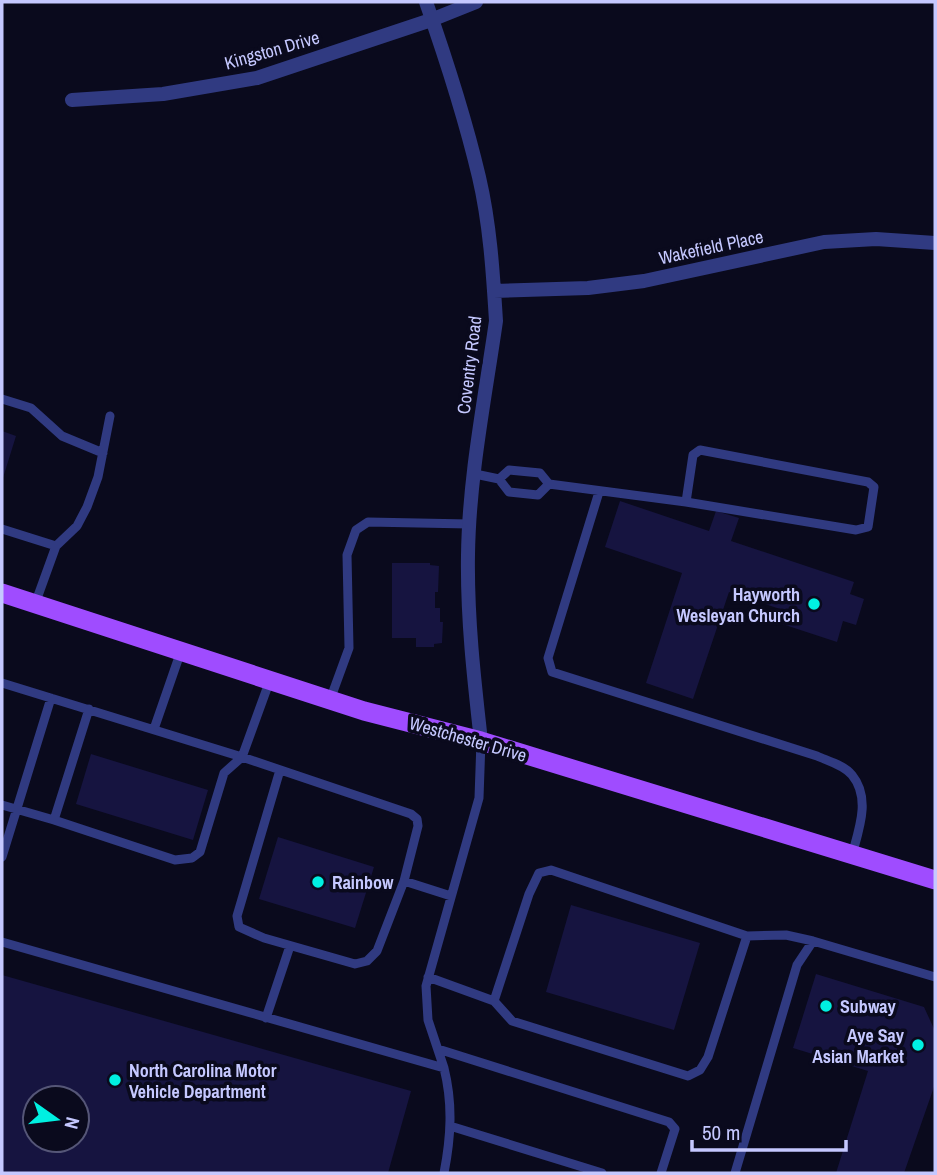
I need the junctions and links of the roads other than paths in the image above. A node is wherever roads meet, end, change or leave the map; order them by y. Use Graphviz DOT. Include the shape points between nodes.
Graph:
graph roads {
  1 [pos="426,2"];
  2 [pos="476,2"];
  3 [pos="431,20"];
  4 [pos="72,100"];
  5 [pos="935,243"];
  6 [pos="494,291"];
  7 [pos="2,399"];
  8 [pos="110,416"];
  9 [pos="103,453"];
  10 [pos="475,474"];
  11 [pos="499,479"];
  12 [pos="549,484"];
  13 [pos="599,492"];
  14 [pos="687,502"];
  15 [pos="469,524"];
  16 [pos="2,529"];
  17 [pos="56,547"];
  18 [pos="2,593"];
  19 [pos="35,604"];
  20 [pos="181,651"];
  21 [pos="270,680"];
  22 [pos="2,683"];
  23 [pos="51,698"];
  24 [pos="330,700"];
  25 [pos="89,709"];
  26 [pos="155,729"];
  27 [pos="481,741"];
  28 [pos="242,757"];
  29 [pos="280,769"];
  30 [pos="2,805"];
  31 [pos="18,809"];
  32 [pos="54,820"];
  33 [pos="852,855"];
  34 [pos="2,857"];
  35 [pos="935,880"];
  36 [pos="404,881"];
  37 [pos="451,896"];
  38 [pos="747,936"];
  39 [pos="813,941"];
  40 [pos="2,942"];
  41 [pos="290,946"];
  42 [pos="428,977"];
  43 [pos="935,977"];
  44 [pos="494,1001"];
  45 [pos="265,1018"];
  46 [pos="438,1049"];
  47 [pos="444,1068"];
  48 [pos="450,1126"];
  49 [pos="444,1173"];
  50 [pos="602,1173"];
  51 [pos="661,1173"];
  52 [pos="735,1173"];
  1 -- 3 [label="street, Coventry Road"];
  2 -- 3 [label="street, Kingston Drive"];
  3 -- 4 [label="street, Kingston Drive" via="257,78 163,94"];
  3 -- 6 [label="street, Coventry Road" via="480,178"];
  5 -- 6 [label="street, Wakefield Place" via="824,242 644,281"];
  6 -- 10 [label="street, Coventry Road" via="496,321"];
  7 -- 9 [label="lane" via="31,408 62,436"];
  8 -- 9 [label="lane"];
  9 -- 17 [label="lane" via="88,507"];
  10 -- 11 [label="lane"];
  10 -- 15 [label="street, Coventry Road"];
  11 -- 12 [label="lane" via="509,470 540,473"];
  11 -- 12 [label="lane" via="509,492 538,495"];
  12 -- 13 [label="lane"];
  13 -- 14 [label="lane"];
  13 -- 33 [label="lane" via="548,659 552,672 836,764 851,774 863,798"];
  14 -- 14 [label="lane" via="856,530 867,527 874,487 868,481 701,450 693,454"];
  15 -- 24 [label="lane" via="368,522 356,530 347,555 349,648"];
  15 -- 27 [label="street, Coventry Road" via="467,610"];
  16 -- 17 [label="lane"];
  17 -- 19 [label="lane"];
  18 -- 19 [label="main road, Westchester Drive"];
  19 -- 20 [label="main road, Westchester Drive"];
  20 -- 21 [label="main road, Westchester Drive"];
  20 -- 26 [label="lane"];
  21 -- 24 [label="main road, Westchester Drive"];
  21 -- 28 [label="lane"];
  22 -- 23 [label="lane"];
  23 -- 25 [label="lane"];
  23 -- 31 [label="lane"];
  24 -- 27 [label="main road, Westchester Drive"];
  25 -- 26 [label="lane"];
  25 -- 32 [label="lane"];
  26 -- 28 [label="lane"];
  27 -- 33 [label="main road, Westchester Drive"];
  27 -- 37 [label="lane" via="479,798"];
  28 -- 29 [label="lane"];
  28 -- 32 [label="lane" via="224,773 200,852 192,859 175,860"];
  29 -- 36 [label="lane" via="417,818"];
  29 -- 41 [label="lane" via="237,916 239,927"];
  30 -- 31 [label="lane"];
  31 -- 32 [label="lane"];
  31 -- 34 [label="lane"];
  33 -- 35 [label="main road, Westchester Drive"];
  36 -- 37 [label="lane"];
  36 -- 41 [label="lane" via="377,951 368,961 355,964"];
  37 -- 42 [label="lane"];
  38 -- 39 [label="lane" via="786,935"];
  38 -- 44 [label="lane" via="551,870 539,873"];
  38 -- 44 [label="lane" via="708,1057 700,1070 688,1076 512,1021"];
  39 -- 43 [label="lane"];
  39 -- 52 [label="lane" via="797,965"];
  40 -- 45 [label="lane"];
  41 -- 45 [label="lane"];
  42 -- 44 [label="lane"];
  42 -- 46 [label="lane" via="428,1020"];
  45 -- 47 [label="lane"];
  46 -- 47 [label="lane"];
  46 -- 51 [label="lane" via="669,1122 675,1129"];
  47 -- 48 [label="lane"];
  48 -- 49 [label="lane"];
  48 -- 50 [label="lane"];
}
